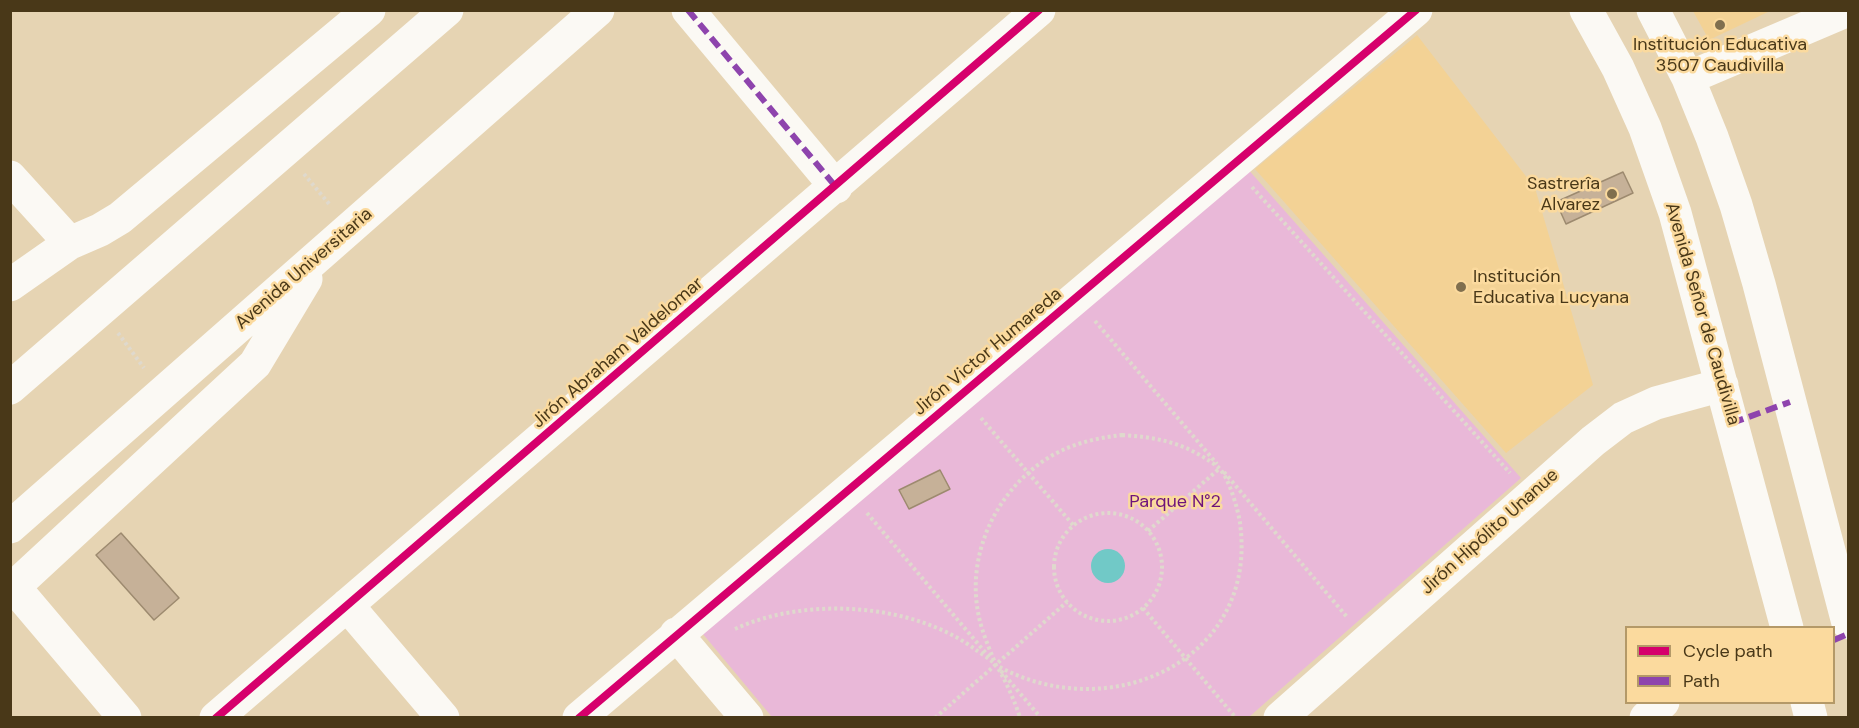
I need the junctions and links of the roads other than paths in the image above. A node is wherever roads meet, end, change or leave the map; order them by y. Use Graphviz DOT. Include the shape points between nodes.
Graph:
graph roads {
  1 [pos="369,10"];
  2 [pos="447,10"];
  3 [pos="598,10"];
  4 [pos="688,10"];
  5 [pos="1039,10"];
  6 [pos="1416,10"];
  7 [pos="1586,10"];
  8 [pos="1653,10"];
  9 [pos="1848,10"];
  10 [pos="1688,78"];
  11 [pos="10,177"];
  12 [pos="836,187"];
  13 [pos="70,243"];
  14 [pos="323,252"];
  15 [pos="10,285"];
  16 [pos="1722,385"];
  17 [pos="10,388"];
  18 [pos="10,527"];
  19 [pos="12,589"];
  20 [pos="347,605"];
  21 [pos="1776,623"];
  22 [pos="1848,623"];
  23 [pos="683,643"];
  24 [pos="1661,704"];
  25 [pos="125,717"];
  26 [pos="216,717"];
  27 [pos="443,717"];
  28 [pos="579,717"];
  29 [pos="747,717"];
  30 [pos="1280,717"];
  31 [pos="1646,717"];
  1 -- 13 [label="street" via="120,218"];
  2 -- 17 [label="street"];
  3 -- 14 [label="street, Avenida Universitaria"];
  4 -- 12 [label="street"];
  5 -- 12 [label="street, Jirón Abraham Valdelomar"];
  6 -- 23 [label="street, Jirón Victor Humareda" via="961,394"];
  7 -- 16 [label="street, Avenida Señor de Caudivilla" via="1617,68 1652,149 1675,213"];
  8 -- 10 [label="street"];
  9 -- 10 [label="street"];
  10 -- 22 [label="street" via="1712,137 1759,284"];
  11 -- 13 [label="street"];
  12 -- 20 [label="street, Jirón Abraham Valdelomar"];
  13 -- 15 [label="street"];
  14 -- 18 [label="street, Avenida Universitaria"];
  14 -- 19 [label="street" via="255,364"];
  16 -- 21 [label="street, Avenida Señor de Caudivilla"];
  16 -- 30 [label="street, Jirón Hipólito Unanue" via="1656,403 1623,418"];
  19 -- 25 [label="street"];
  20 -- 26 [label="street, Jirón Abraham Valdelomar"];
  20 -- 27 [label="street"];
  23 -- 28 [label="street, Jirón Victor Humareda"];
  23 -- 29 [label="street"];
  24 -- 31 [label="street"];
}
